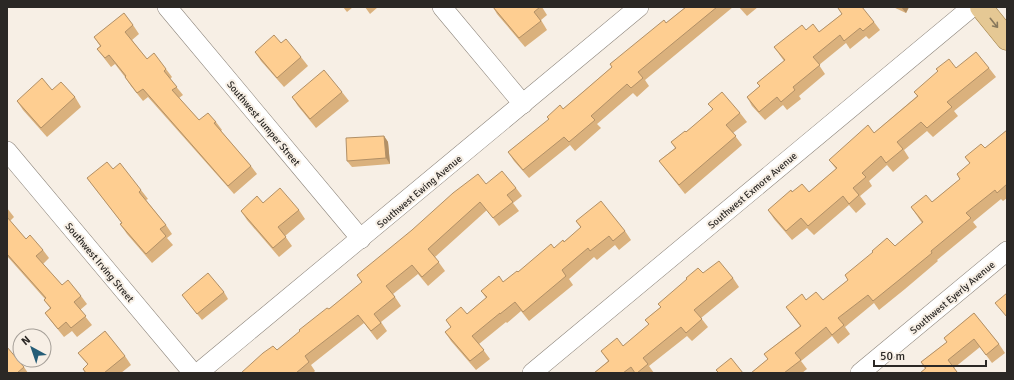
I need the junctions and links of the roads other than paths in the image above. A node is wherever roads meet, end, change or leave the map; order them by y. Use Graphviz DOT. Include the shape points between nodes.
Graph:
graph roads {
  1 [pos="167,7"];
  2 [pos="442,7"];
  3 [pos="639,7"];
  4 [pos="972,7"];
  5 [pos="981,7"];
  6 [pos="1007,39"];
  7 [pos="523,104"];
  8 [pos="7,151"];
  9 [pos="361,238"];
  10 [pos="1007,251"];
  11 [pos="193,373"];
  12 [pos="198,373"];
  13 [pos="532,373"];
  14 [pos="860,373"];
  1 -- 9 [label="street, Southwest Jumper Street"];
  2 -- 7 [label="street"];
  3 -- 7 [label="street, Southwest Ewing Avenue"];
  4 -- 13 [label="street, Southwest Exmore Avenue"];
  5 -- 6 [label="main road, one-way"];
  7 -- 9 [label="street, Southwest Ewing Avenue"];
  8 -- 11 [label="street, Southwest Irving Street"];
  9 -- 12 [label="street, Southwest Ewing Avenue"];
  10 -- 14 [label="street, Southwest Eyerly Avenue"];
}
